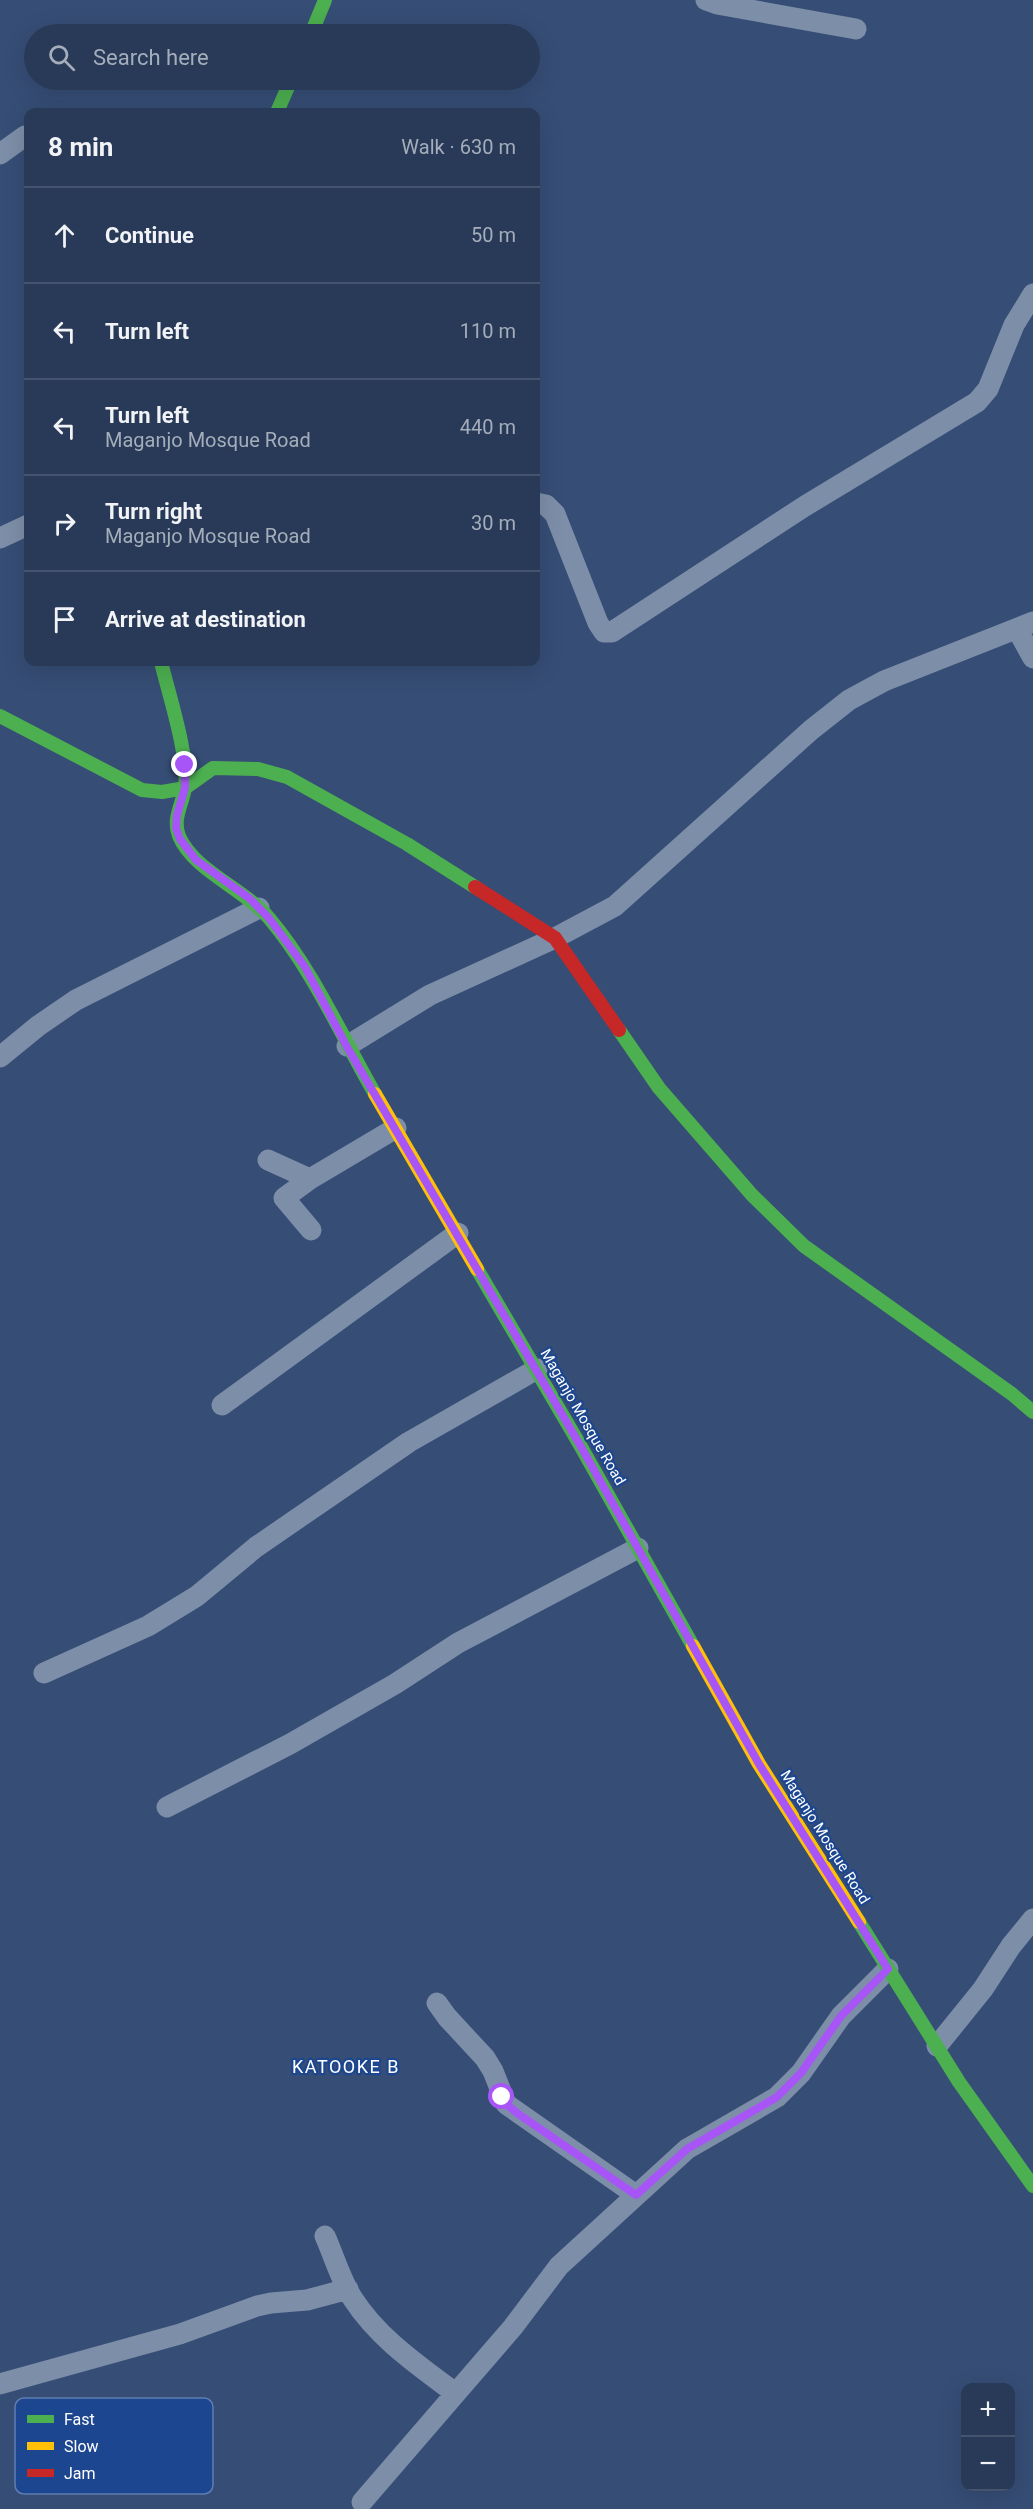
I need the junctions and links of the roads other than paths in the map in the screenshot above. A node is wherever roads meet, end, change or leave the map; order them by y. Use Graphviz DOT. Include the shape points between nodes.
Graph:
graph roads {
  1 [pos="325,0"];
  2 [pos="706,0"];
  3 [pos="314,24"];
  4 [pos="856,29"];
  5 [pos="287,90"];
  6 [pos="279,108"];
  7 [pos="24,137"];
  8 [pos="0,154"];
  9 [pos="1033,294"];
  10 [pos="540,504"];
  11 [pos="24,527"];
  12 [pos="0,538"];
  13 [pos="1025,625"];
  14 [pos="1033,658"];
  15 [pos="162,666"];
  16 [pos="0,716"];
  17 [pos="185,788"];
  18 [pos="259,908"];
  19 [pos="555,938"];
  20 [pos="347,1047"];
  21 [pos="0,1056"];
  22 [pos="396,1128"];
  23 [pos="268,1160"];
  24 [pos="310,1179"];
  25 [pos="311,1230"];
  26 [pos="458,1233"];
  27 [pos="537,1369"];
  28 [pos="222,1405"];
  29 [pos="1031,1408"];
  30 [pos="638,1548"];
  31 [pos="44,1673"];
  32 [pos="167,1807"];
  33 [pos="1033,1919"];
  34 [pos="888,1969"];
  35 [pos="437,2003"];
  36 [pos="937,2046"];
  37 [pos="1033,2186"];
  38 [pos="636,2195"];
  39 [pos="325,2236"];
  40 [pos="348,2289"];
  41 [pos="0,2384"];
  42 [pos="455,2393"];
  43 [pos="362,2502"];
  1 -- 3 [label="street"];
  2 -- 4 [label="street"];
  5 -- 6 [label="street"];
  7 -- 8 [label="street"];
  9 -- 10 [label="street" via="1014,326 988,389 977,402 805,506 612,632 604,632 598,624 555,514"];
  11 -- 12 [label="street"];
  13 -- 14 [label="street"];
  13 -- 19 [label="street" via="884,681 849,700 615,906"];
  15 -- 17 [label="street, Maganjo Mosque Road" via="183,747"];
  16 -- 17 [label="street" via="142,790"];
  17 -- 18 [label="street, Maganjo Mosque Road" via="177,815 180,839 196,860"];
  17 -- 19 [label="street" via="213,768 258,769 287,777 408,844"];
  18 -- 20 [label="street, Maganjo Mosque Road" via="305,967"];
  18 -- 21 [label="street" via="76,1000"];
  19 -- 20 [label="street" via="430,995"];
  19 -- 29 [label="street" via="659,1088 777,1221 804,1246"];
  20 -- 22 [label="street, Maganjo Mosque Road"];
  22 -- 24 [label="street"];
  22 -- 26 [label="street, Maganjo Mosque Road"];
  23 -- 24 [label="street"];
  24 -- 25 [label="street" via="284,1198"];
  26 -- 27 [label="street, Maganjo Mosque Road"];
  26 -- 28 [label="street"];
  27 -- 30 [label="street, Maganjo Mosque Road"];
  27 -- 31 [label="street" via="409,1442 256,1547 197,1596 148,1626"];
  30 -- 32 [label="street" via="458,1643 290,1744"];
  30 -- 34 [label="street, Maganjo Mosque Road" via="759,1764"];
  33 -- 36 [label="street"];
  34 -- 36 [label="street, Maganjo Mosque Road"];
  34 -- 38 [label="street" via="841,2016 801,2073 777,2097 687,2149"];
  35 -- 38 [label="street" via="485,2058 506,2104"];
  36 -- 37 [label="street, Maganjo Mosque Road"];
  38 -- 42 [label="street" via="559,2266 513,2327"];
  39 -- 40 [label="street"];
  40 -- 41 [label="street" via="307,2300 257,2306 180,2334"];
  40 -- 42 [label="street" via="380,2334"];
  42 -- 43 [label="street"];
}
